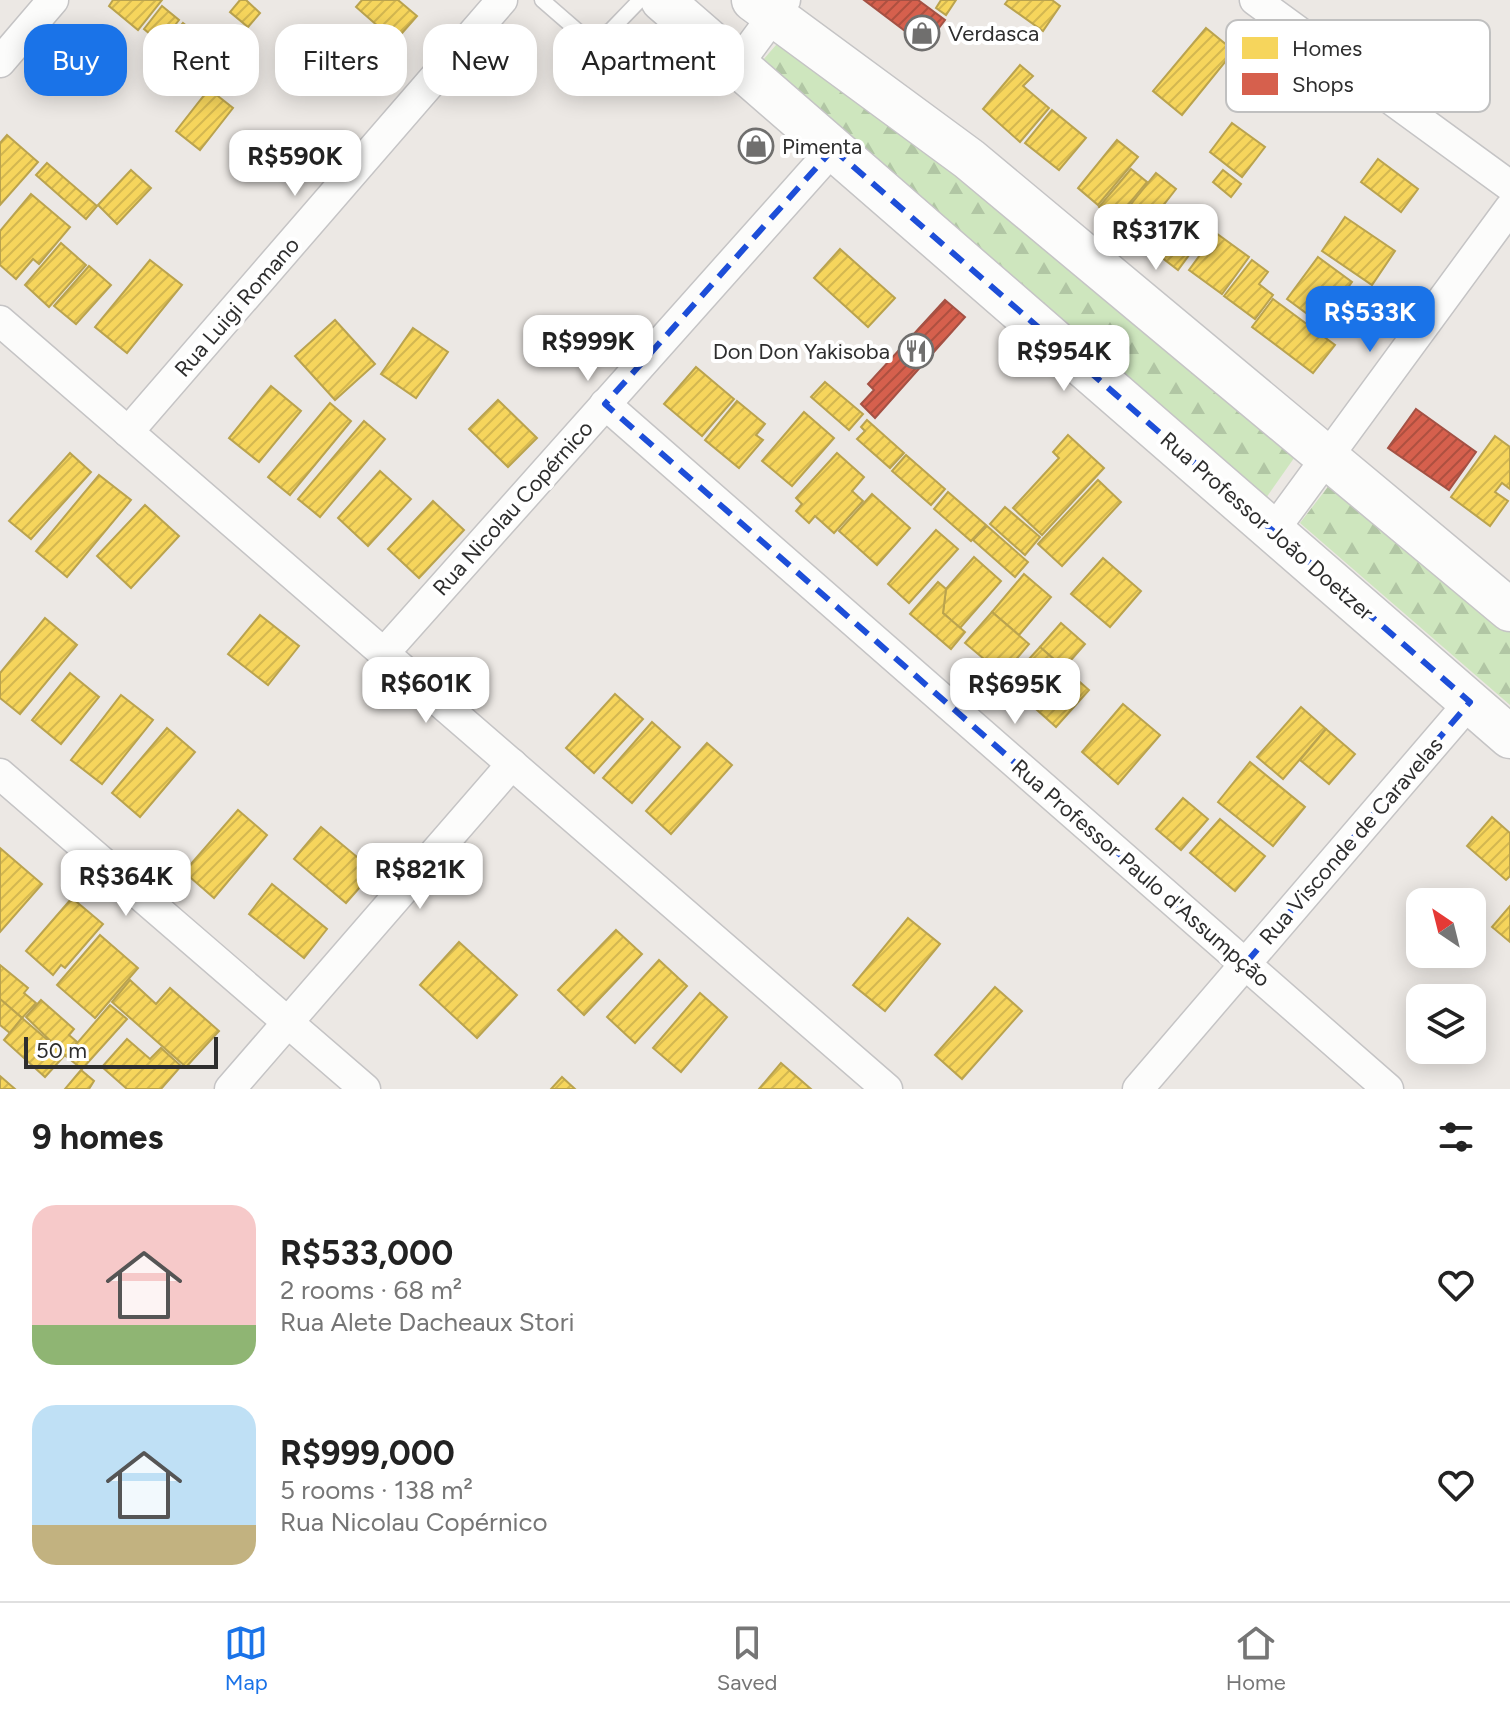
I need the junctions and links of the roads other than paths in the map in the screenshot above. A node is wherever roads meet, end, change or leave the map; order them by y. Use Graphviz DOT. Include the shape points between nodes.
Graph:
graph roads {
  1 [pos="53,0"];
  2 [pos="502,0"];
  3 [pos="542,0"];
  4 [pos="640,0"];
  5 [pos="662,0"];
  6 [pos="1255,0"];
  7 [pos="771,5"];
  8 [pos="1282,20"];
  9 [pos="690,24"];
  10 [pos="744,53"];
  11 [pos="0,62"];
  12 [pos="744,71"];
  13 [pos="1409,112"];
  14 [pos="833,149"];
  15 [pos="1510,186"];
  16 [pos="1510,208"];
  17 [pos="0,321"];
  18 [pos="605,404"];
  19 [pos="128,432"];
  20 [pos="1327,459"];
  21 [pos="1273,531"];
  22 [pos="1510,610"];
  23 [pos="384,653"];
  24 [pos="1470,702"];
  25 [pos="1510,737"];
  26 [pos="512,764"];
  27 [pos="0,774"];
  28 [pos="1245,964"];
  29 [pos="288,1022"];
  30 [pos="230,1089"];
  31 [pos="365,1089"];
  32 [pos="887,1089"];
  33 [pos="1138,1089"];
  34 [pos="1388,1089"];
  1 -- 11 [label="street"];
  2 -- 19 [label="street, Rua Luigi Romano"];
  3 -- 4 [label="lane" via="580,33 596,38"];
  5 -- 9 [label="main road, Rua Professor João Doetzer"];
  6 -- 8 [label="street"];
  7 -- 10 [label="street"];
  7 -- 20 [label="main road" via="969,159"];
  12 -- 14 [label="main road, Rua Professor João Doetzer"];
  13 -- 15 [label="street"];
  14 -- 18 [label="street, Rua Nicolau Copérnico"];
  14 -- 21 [label="main road, Rua Professor João Doetzer"];
  16 -- 20 [label="street"];
  17 -- 19 [label="street"];
  18 -- 23 [label="street, Rua Nicolau Copérnico"];
  18 -- 28 [label="street, Rua Professor Paulo d'Assumpção"];
  19 -- 23 [label="street"];
  20 -- 21 [label="street"];
  20 -- 22 [label="main road"];
  21 -- 24 [label="main road, Rua Professor João Doetzer"];
  23 -- 26 [label="street"];
  24 -- 25 [label="main road, Rua Professor João Doetzer"];
  24 -- 28 [label="street, Rua Visconde de Caravelas"];
  26 -- 29 [label="street"];
  26 -- 32 [label="street"];
  27 -- 29 [label="street"];
  28 -- 33 [label="street, Rua Visconde de Caravelas"];
  28 -- 34 [label="street, Rua Professor Paulo d'Assumpção"];
  29 -- 30 [label="street"];
  29 -- 31 [label="street"];
}
